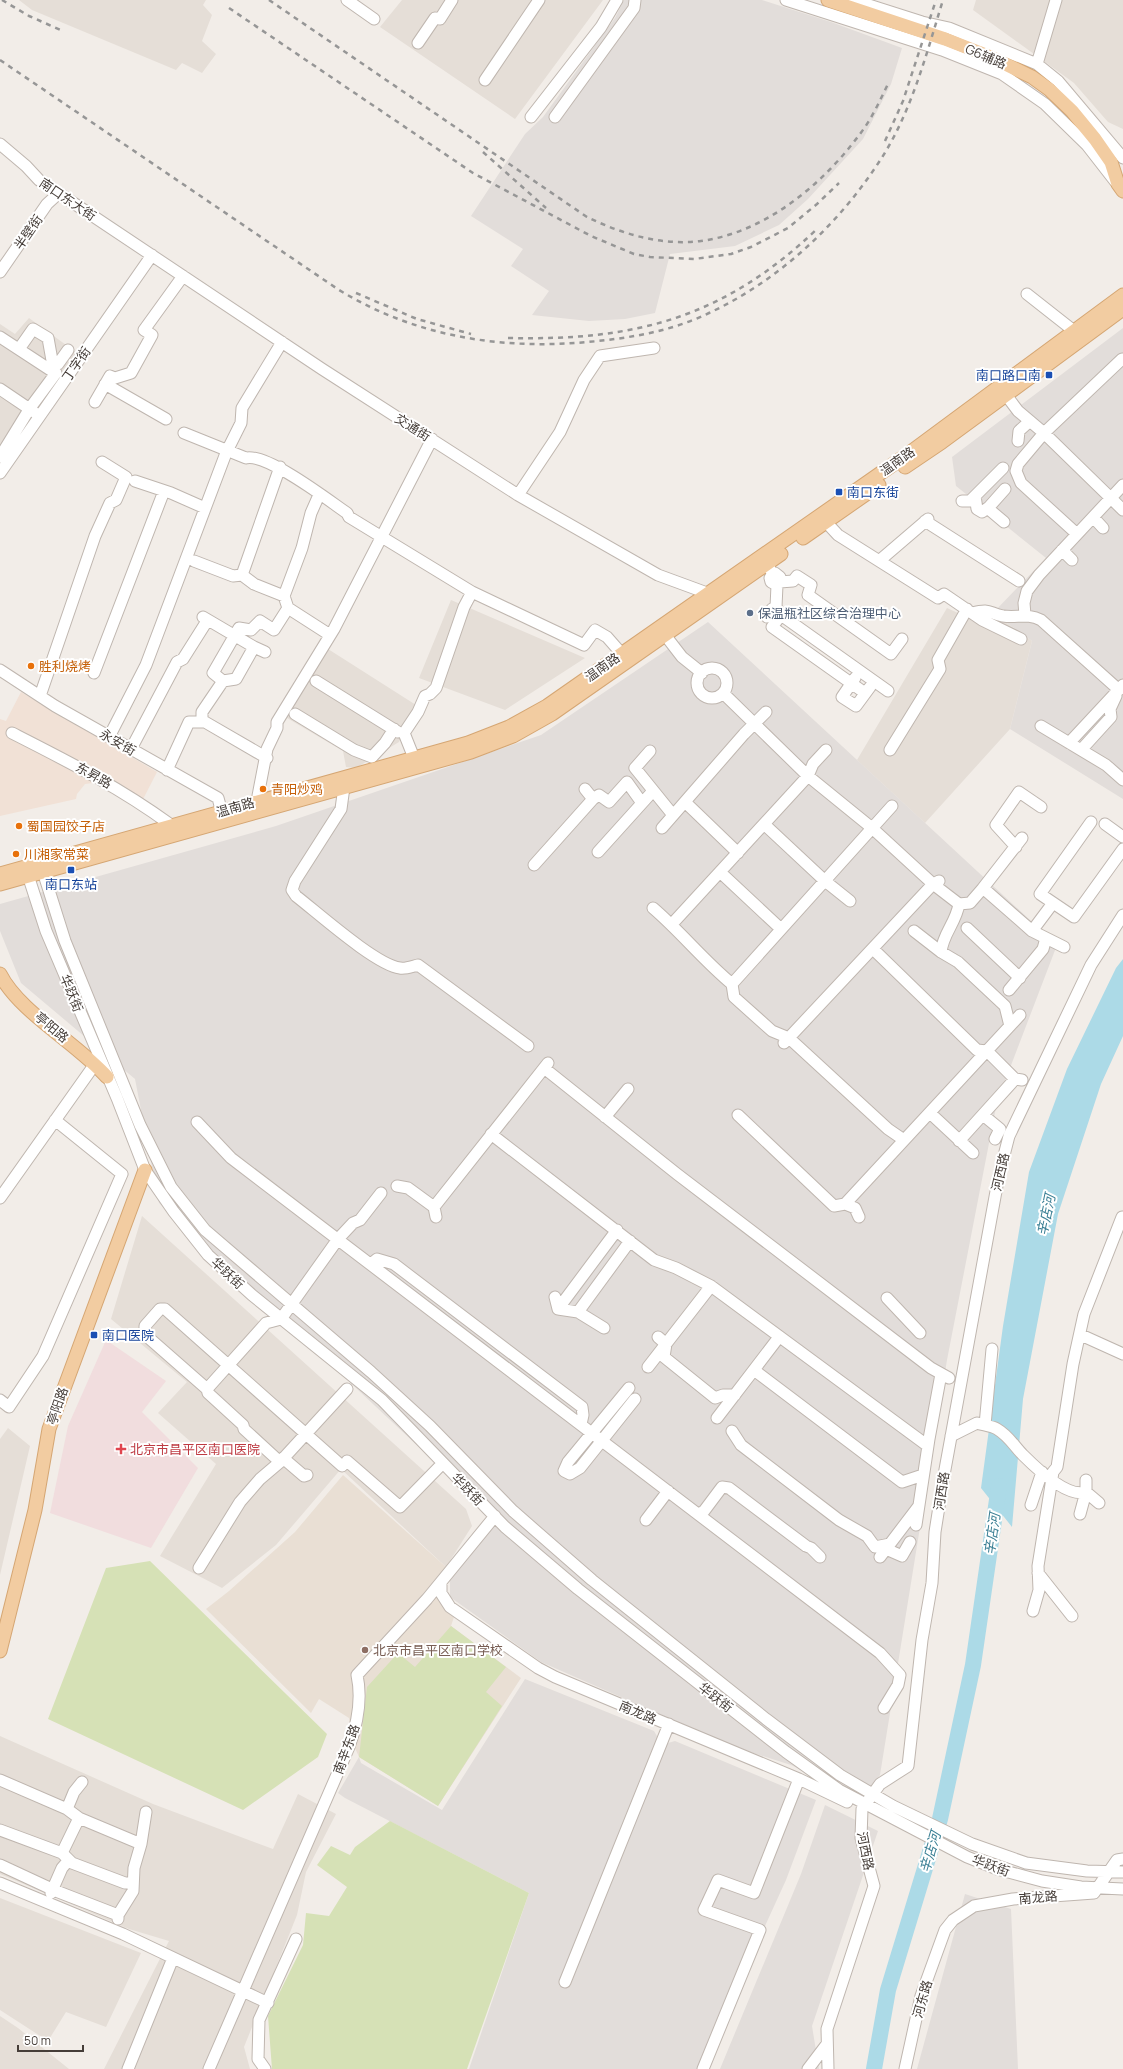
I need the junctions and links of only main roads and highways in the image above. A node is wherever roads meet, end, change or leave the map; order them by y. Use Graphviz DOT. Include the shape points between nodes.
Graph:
graph roads {
  1 [pos="828,0"];
  2 [pos="1117,160"];
  3 [pos="1123,168"];
  4 [pos="1121,188"];
  5 [pos="1123,295"];
  6 [pos="1123,309"];
  7 [pos="710,597"];
  8 [pos="223,816"];
  9 [pos="42,867"];
  10 [pos="27,871"];
  11 [pos="0,874"];
  12 [pos="0,884"];
  13 [pos="0,974"];
  14 [pos="107,1077"];
  15 [pos="145,1170"];
  16 [pos="0,1651"];
  1 -- 2 [label="main road, G6辅路" via="991,56 1032,77 1072,111"];
  2 -- 3 [label="main road, G6辅路"];
  2 -- 4 [label="main road, G6辅路"];
  5 -- 7 [label="main road, 温南路"];
  6 -- 7 [label="main road, 温南路" via="942,442 826,522 774,576"];
  7 -- 8 [label="main road, 温南路" via="621,654 547,706 508,727 468,743 256,801"];
  7 -- 8 [label="main road, 温南路" via="665,635 552,714 513,736 471,752 344,787"];
  8 -- 9 [label="main road, 温南路"];
  8 -- 9 [label="main road, 温南路" via="171,825"];
  9 -- 10 [label="main road, 温南路"];
  10 -- 11 [label="main road, 温南路"];
  10 -- 12 [label="main road, 温南路"];
  13 -- 14 [label="main road, 亭阳路" via="20,1001"];
  15 -- 16 [label="main road, 亭阳路" via="49,1429 35,1510"];
}
